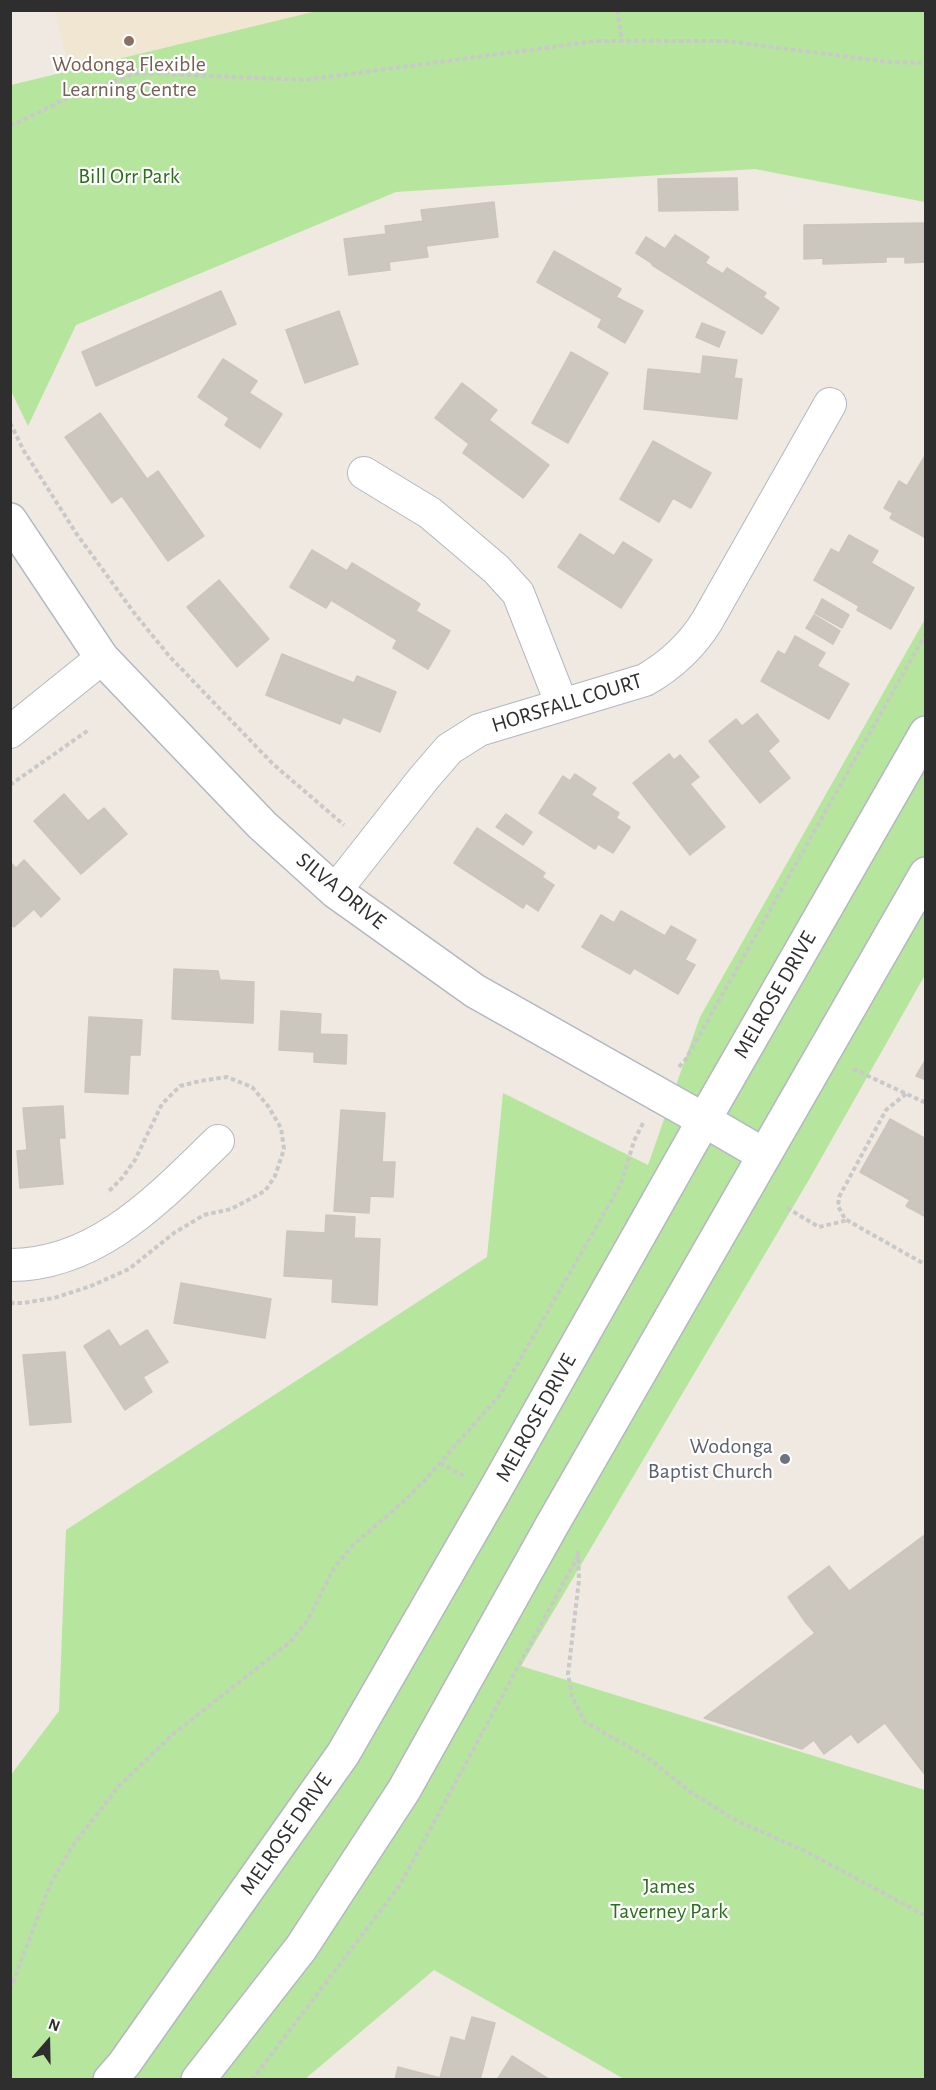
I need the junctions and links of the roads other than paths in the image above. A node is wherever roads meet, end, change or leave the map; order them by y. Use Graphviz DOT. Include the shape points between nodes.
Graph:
graph roads {
  1 [pos="830,404"];
  2 [pos="364,473"];
  3 [pos="10,520"];
  4 [pos="102,658"];
  5 [pos="562,705"];
  6 [pos="10,732"];
  7 [pos="926,733"];
  8 [pos="923,884"];
  9 [pos="335,891"];
  10 [pos="704,1120"];
  11 [pos="218,1141"];
  12 [pos="764,1155"];
  13 [pos="10,1265"];
  14 [pos="110,2079"];
  15 [pos="198,2079"];
  1 -- 5 [label="street, HORSFALL COURT" via="696,639 665,668 645,680"];
  2 -- 5 [label="street" via="430,513 519,593"];
  3 -- 4 [label="main road, SILVA DRIVE"];
  4 -- 6 [label="street"];
  4 -- 9 [label="main road, SILVA DRIVE" via="262,825"];
  5 -- 9 [label="street, HORSFALL COURT" via="479,730 449,749"];
  7 -- 10 [label="main road, MELROSE DRIVE"];
  8 -- 12 [label="main road"];
  9 -- 10 [label="main road, SILVA DRIVE" via="475,991"];
  10 -- 12 [label="main road, SILVA DRIVE"];
  10 -- 14 [label="main road, MELROSE DRIVE" via="343,1754"];
  11 -- 13 [label="street" via="122,1227 54,1259"];
  12 -- 15 [label="main road" via="404,1790 301,1948"];
}
